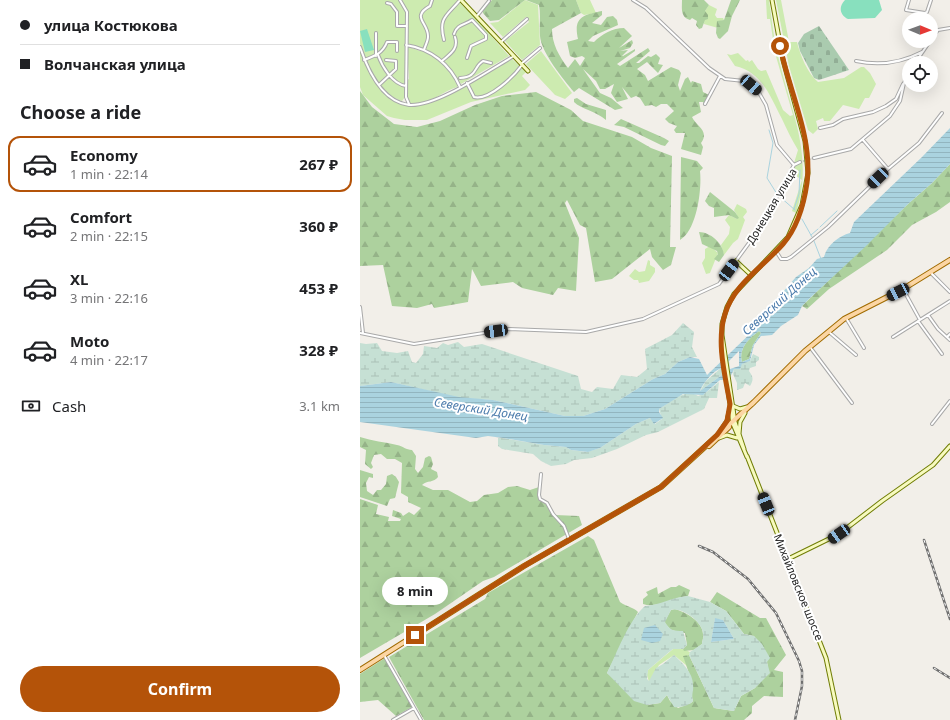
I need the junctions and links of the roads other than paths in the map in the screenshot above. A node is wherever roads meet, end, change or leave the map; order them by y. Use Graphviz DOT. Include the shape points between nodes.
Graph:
graph roads {
  1 [pos="400,0"];
  2 [pos="432,0"];
  3 [pos="460,0"];
  4 [pos="633,0"];
  5 [pos="772,0"];
  6 [pos="909,0"];
  7 [pos="931,0"];
  8 [pos="489,2"];
  9 [pos="387,3"];
  10 [pos="477,16"];
  11 [pos="527,19"];
  12 [pos="482,22"];
  13 [pos="478,25"];
  14 [pos="406,26"];
  15 [pos="950,28"];
  16 [pos="938,30"];
  17 [pos="376,33"];
  18 [pos="444,40"];
  19 [pos="501,42"];
  20 [pos="406,45"];
  21 [pos="360,46"];
  22 [pos="540,48"];
  23 [pos="925,48"];
  24 [pos="424,50"];
  25 [pos="397,51"];
  26 [pos="922,52"];
  27 [pos="377,55"];
  28 [pos="514,56"];
  29 [pos="919,56"];
  30 [pos="467,58"];
  31 [pos="364,60"];
  32 [pos="386,60"];
  33 [pos="442,61"];
  34 [pos="856,61"];
  35 [pos="491,63"];
  36 [pos="522,64"];
  37 [pos="477,70"];
  38 [pos="528,70"];
  39 [pos="390,75"];
  40 [pos="480,75"];
  41 [pos="720,76"];
  42 [pos="460,78"];
  43 [pos="467,83"];
  44 [pos="379,85"];
  45 [pos="406,86"];
  46 [pos="460,87"];
  47 [pos="902,87"];
  48 [pos="902,92"];
  49 [pos="405,102"];
  50 [pos="705,104"];
  51 [pos="942,113"];
  52 [pos="820,128"];
  53 [pos="863,140"];
  54 [pos="814,158"];
  55 [pos="800,162"];
  56 [pos="794,165"];
  57 [pos="888,169"];
  58 [pos="776,251"];
  59 [pos="950,260"];
  60 [pos="736,261"];
  61 [pos="931,272"];
  62 [pos="751,276"];
  63 [pos="903,289"];
  64 [pos="950,292"];
  65 [pos="950,300"];
  66 [pos="360,307"];
  67 [pos="928,315"];
  68 [pos="846,318"];
  69 [pos="919,321"];
  70 [pos="829,332"];
  71 [pos="361,333"];
  72 [pos="950,334"];
  73 [pos="893,337"];
  74 [pos="947,337"];
  75 [pos="950,340"];
  76 [pos="810,347"];
  77 [pos="864,348"];
  78 [pos="942,354"];
  79 [pos="856,355"];
  80 [pos="950,401"];
  81 [pos="754,402"];
  82 [pos="852,403"];
  83 [pos="731,405"];
  84 [pos="747,407"];
  85 [pos="744,413"];
  86 [pos="733,422"];
  87 [pos="932,424"];
  88 [pos="718,436"];
  89 [pos="739,438"];
  90 [pos="950,446"];
  91 [pos="540,474"];
  92 [pos="570,540"];
  93 [pos="788,559"];
  94 [pos="384,655"];
  95 [pos="360,670"];
  96 [pos="414,708"];
  97 [pos="393,720"];
  98 [pos="421,720"];
  99 [pos="839,720"];
  1 -- 14 [label="street" via="406,10"];
  2 -- 24 [label="street" via="420,16 428,37"];
  3 -- 10 [label="main road"];
  3 -- 18 [label="street" via="444,18 441,28"];
  4 -- 41 [label="street" via="646,8"];
  5 -- 58 [label="main road, Михайловское шоссе" via="783,60 803,132 808,162 806,190 798,218 788,237"];
  6 -- 7 [label="street" via="906,10 927,12"];
  8 -- 10 [label="street"];
  9 -- 14 [label="street" via="397,12 397,26"];
  10 -- 12 [label="main road"];
  11 -- 19 [label="street"];
  12 -- 13 [label="street"];
  12 -- 19 [label="main road"];
  13 -- 30 [label="street" via="486,34 486,38 471,46"];
  13 -- 33 [label="street" via="471,20 456,28 453,52"];
  14 -- 20 [label="street"];
  15 -- 16 [label="street"];
  17 -- 27 [label="street"];
  19 -- 28 [label="main road"];
  20 -- 24 [label="street"];
  20 -- 45 [label="street"];
  21 -- 31 [label="street"];
  22 -- 36 [label="street"];
  23 -- 26 [label="street"];
  24 -- 33 [label="street"];
  25 -- 27 [label="street" via="397,42 388,42 386,48"];
  26 -- 29 [label="street"];
  26 -- 34 [label="street" via="886,64 874,65"];
  27 -- 31 [label="street"];
  27 -- 39 [label="street"];
  28 -- 36 [label="main road"];
  28 -- 40 [label="street"];
  31 -- 44 [label="street" via="370,74"];
  32 -- 39 [label="street" via="396,62 396,69"];
  33 -- 46 [label="street" via="453,73"];
  35 -- 37 [label="street" via="483,61 479,63"];
  36 -- 38 [label="main road"];
  36 -- 43 [label="street" via="496,91 479,98 474,97"];
  37 -- 40 [label="street"];
  37 -- 42 [label="street" via="467,78"];
  39 -- 44 [label="street"];
  39 -- 45 [label="street" via="401,85"];
  40 -- 43 [label="street"];
  41 -- 50 [label="street"];
  41 -- 56 [label="street" via="730,81 744,81 758,91 766,105 777,145"];
  43 -- 46 [label="street"];
  44 -- 49 [label="street" via="401,102"];
  45 -- 49 [label="street"];
  46 -- 49 [label="street" via="432,100 411,105"];
  47 -- 52 [label="street" via="896,99 886,106"];
  48 -- 53 [label="street" via="894,113"];
  51 -- 57 [label="street" via="919,143"];
  53 -- 54 [label="street" via="851,149"];
  53 -- 57 [label="street"];
  55 -- 56 [label="street, Донецкая улица"];
  56 -- 60 [label="street, Донецкая улица" via="766,218"];
  57 -- 58 [label="street" via="828,227 787,259 781,259"];
  58 -- 62 [label="main road, Михайловское шоссе"];
  59 -- 61 [label="main road"];
  60 -- 62 [label="main road"];
  60 -- 71 [label="street, Донецкая улица" via="719,284 643,319 586,332 509,329 414,344"];
  61 -- 63 [label="main road"];
  61 -- 64 [label="street"];
  62 -- 83 [label="main road, Михайловское шоссе" via="730,300 724,314 723,350"];
  63 -- 68 [label="main road"];
  63 -- 69 [label="street"];
  65 -- 67 [label="street"];
  66 -- 71 [label="street, Донецкая улица"];
  67 -- 69 [label="street"];
  67 -- 74 [label="street"];
  68 -- 70 [label="main road"];
  68 -- 77 [label="street"];
  69 -- 73 [label="street"];
  69 -- 78 [label="street"];
  70 -- 76 [label="main road"];
  70 -- 79 [label="street"];
  72 -- 74 [label="street"];
  74 -- 75 [label="street"];
  76 -- 81 [label="main road"];
  76 -- 82 [label="street"];
  80 -- 87 [label="street"];
  81 -- 84 [label="main road"];
  81 -- 85 [label="main road"];
  83 -- 84 [label="main road" via="738,409"];
  83 -- 86 [label="main road, Михайловское шоссе"];
  83 -- 88 [label="main road" via="727,421"];
  84 -- 86 [label="main road"];
  85 -- 86 [label="main road"];
  85 -- 89 [label="main road" via="740,422"];
  86 -- 88 [label="main road"];
  86 -- 89 [label="main road, Михайловское шоссе"];
  88 -- 89 [label="main road" via="731,435"];
  88 -- 92 [label="main road" via="661,487"];
  89 -- 93 [label="main road, Михайловское шоссе"];
  90 -- 93 [label="main road" via="933,464 839,534"];
  91 -- 92 [label="street" via="540,499 548,503"];
  92 -- 94 [label="main road"];
  93 -- 99 [label="main road, Михайловское шоссе" via="826,658"];
  94 -- 95 [label="main road"];
  94 -- 96 [label="street"];
  96 -- 97 [label="street"];
  96 -- 98 [label="street"];
}
